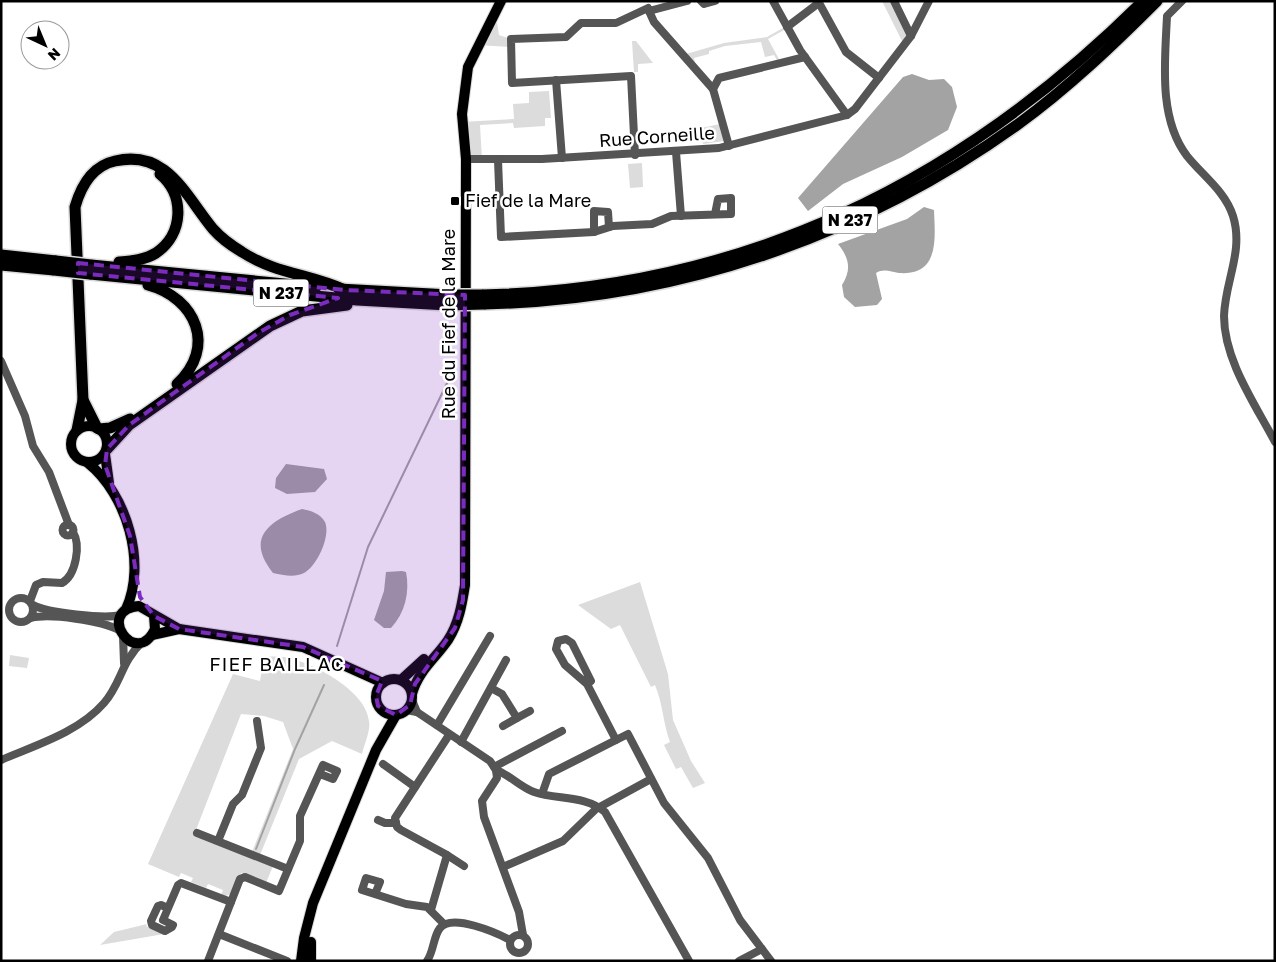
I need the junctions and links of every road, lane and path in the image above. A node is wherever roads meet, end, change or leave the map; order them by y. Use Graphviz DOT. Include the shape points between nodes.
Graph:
graph roads {
  1 [pos="500,1"];
  2 [pos="687,1"];
  3 [pos="700,1"];
  4 [pos="715,1"];
  5 [pos="773,1"];
  6 [pos="818,1"];
  7 [pos="894,1"];
  8 [pos="929,1"];
  9 [pos="1143,1"];
  10 [pos="1157,1"];
  11 [pos="1182,1"];
  12 [pos="649,11"];
  13 [pos="787,27"];
  14 [pos="911,36"];
  15 [pos="805,57"];
  16 [pos="719,78"];
  17 [pos="879,78"];
  18 [pos="556,80"];
  19 [pos="706,81"];
  20 [pos="713,89"];
  21 [pos="847,115"];
  22 [pos="729,146"];
  23 [pos="676,152"];
  24 [pos="634,155"];
  25 [pos="562,158"];
  26 [pos="466,159"];
  27 [pos="498,160"];
  28 [pos="715,214"];
  29 [pos="681,216"];
  30 [pos="609,227"];
  31 [pos="76,231"];
  32 [pos="594,232"];
  33 [pos="1,255"];
  34 [pos="1,265"];
  35 [pos="55,266"];
  36 [pos="90,269"];
  37 [pos="114,276"];
  38 [pos="345,290"];
  39 [pos="449,300"];
  40 [pos="483,300"];
  41 [pos="402,304"];
  42 [pos="1,361"];
  43 [pos="83,400"];
  44 [pos="98,428"];
  45 [pos="77,430"];
  46 [pos="1275,442"];
  47 [pos="106,452"];
  48 [pos="88,463"];
  49 [pos="110,487"];
  50 [pos="464,536"];
  51 [pos="134,579"];
  52 [pos="31,603"];
  53 [pos="146,608"];
  54 [pos="124,612"];
  55 [pos="154,616"];
  56 [pos="31,618"];
  57 [pos="179,629"];
  58 [pos="121,633"];
  59 [pos="152,635"];
  60 [pos="490,636"];
  61 [pos="142,642"];
  62 [pos="506,660"];
  63 [pos="124,663"];
  64 [pos="401,680"];
  65 [pos="586,684"];
  66 [pos="380,687"];
  67 [pos="491,688"];
  68 [pos="412,697"];
  69 [pos="381,710"];
  70 [pos="406,710"];
  71 [pos="530,711"];
  72 [pos="418,712"];
  73 [pos="396,715"];
  74 [pos="517,718"];
  75 [pos="257,721"];
  76 [pos="437,725"];
  77 [pos="503,726"];
  78 [pos="562,731"];
  79 [pos="449,734"];
  80 [pos="616,740"];
  81 [pos="461,742"];
  82 [pos="376,750"];
  83 [pos="1,760"];
  84 [pos="382,764"];
  85 [pos="496,772"];
  86 [pos="320,774"];
  87 [pos="651,779"];
  88 [pos="415,786"];
  89 [pos="542,794"];
  90 [pos="599,807"];
  91 [pos="378,820"];
  92 [pos="396,823"];
  93 [pos="198,833"];
  94 [pos="218,841"];
  95 [pos="447,855"];
  96 [pos="464,866"];
  97 [pos="503,868"];
  98 [pos="288,869"];
  99 [pos="376,894"];
  100 [pos="231,902"];
  101 [pos="313,903"];
  102 [pos="168,908"];
  103 [pos="431,910"];
  104 [pos="444,924"];
  105 [pos="219,934"];
  106 [pos="523,936"];
  107 [pos="510,940"];
  108 [pos="762,949"];
  109 [pos="515,952"];
  110 [pos="510,960"];
  111 [pos="208,961"];
  112 [pos="287,961"];
  113 [pos="301,961"];
  114 [pos="311,961"];
  115 [pos="428,961"];
  116 [pos="689,961"];
  117 [pos="739,961"];
  118 [pos="771,961"];
  1 -- 26 [label="main road, Rue du Fief de la Mare" via="468,67 462,114"];
  2 -- 12 [label="street"];
  3 -- 4 [label="street" via="704,4"];
  5 -- 13 [label="street"];
  6 -- 13 [label="street"];
  6 -- 17 [label="street" via="846,52"];
  7 -- 14 [label="street"];
  8 -- 14 [label="street"];
  9 -- 40 [label="highway, N 237" via="1056,82 980,138 899,186 819,224 735,255 656,276"];
  10 -- 40 [label="highway, N 237" via="1091,65 1018,124 942,173 832,229 723,269 648,287 566,300"];
  11 -- 46 [label="street" via="1166,16 1164,81 1173,131 1186,155 1226,200 1233,214 1238,236 1224,316 1227,339 1240,374"];
  12 -- 18 [label="street" via="648,8 616,23 581,23 566,37 511,43 512,83"];
  12 -- 19 [label="street" via="654,22"];
  13 -- 15 [label="street"];
  14 -- 17 [label="street"];
  15 -- 16 [label="street"];
  15 -- 21 [label="street"];
  16 -- 19 [label="street"];
  16 -- 20 [label="street"];
  17 -- 21 [label="street"];
  18 -- 24 [label="street" via="631,76"];
  18 -- 25 [label="street"];
  19 -- 20 [label="street"];
  20 -- 22 [label="street"];
  21 -- 22 [label="street, Rue Corneille"];
  22 -- 23 [label="street, Rue Corneille"];
  23 -- 24 [label="street, Rue Corneille"];
  23 -- 29 [label="street"];
  24 -- 25 [label="street, Rue Corneille"];
  25 -- 27 [label="street, Rue Corneille"];
  26 -- 27 [label="street, Rue Corneille"];
  26 -- 50 [label="main road, Rue du Fief de la Mare"];
  27 -- 32 [label="street" via="501,238"];
  28 -- 29 [label="street"];
  29 -- 30 [label="street" via="671,216 652,224"];
  30 -- 32 [label="street"];
  30 -- 32 [label="street" via="608,212 594,211"];
  31 -- 36 [label="highway" via="88,190 110,168 124,164 150,168 169,183 174,193 178,215 169,242 155,254"];
  31 -- 38 [label="highway" via="75,207 86,180 109,162 125,158 142,159 154,163 174,178 214,230 258,263 328,282"];
  31 -- 43 [label="highway"];
  33 -- 35 [label="highway, N 237"];
  34 -- 35 [label="highway, N 237"];
  35 -- 36 [label="highway, N 237, bridge"];
  36 -- 37 [label="highway, N 237"];
  36 -- 38 [label="highway, N 237"];
  37 -- 41 [label="highway, N 237"];
  37 -- 44 [label="highway" via="158,288 179,300 194,320 198,342 193,364 173,388 124,423"];
  38 -- 39 [label="highway, N 237"];
  39 -- 40 [label="highway, N 237, bridge"];
  39 -- 41 [label="highway, N 237"];
  41 -- 47 [label="highway" via="317,308 282,319 129,425"];
  42 -- 52 [label="street" via="25,416 32,446 49,472 77,540 71,574 62,583 36,585"];
  43 -- 44 [label="highway"];
  43 -- 45 [label="highway"];
  44 -- 45 [label="main road"];
  44 -- 47 [label="main road" via="106,438"];
  45 -- 48 [label="main road" via="71,440 72,451 78,459"];
  47 -- 48 [label="main road" via="95,462"];
  47 -- 49 [label="main road"];
  48 -- 49 [label="main road"];
  49 -- 51 [label="main road" via="130,536"];
  50 -- 64 [label="main road, Rue du Fief de la Mare" via="458,595 450,622 434,648"];
  50 -- 68 [label="main road, Rue du Fief de la Mare" via="465,585 461,612 448,639 419,675"];
  51 -- 53 [label="main road"];
  51 -- 54 [label="main road"];
  52 -- 54 [label="street" via="42,609 102,616"];
  52 -- 56 [label="street" via="34,612"];
  52 -- 56 [label="street" via="16,599 9,612 18,622"];
  53 -- 54 [label="main road" via="139,606"];
  53 -- 55 [label="main road"];
  54 -- 58 [label="main road"];
  55 -- 57 [label="main road"];
  55 -- 59 [label="main road" via="156,622"];
  56 -- 58 [label="street" via="41,616 102,624"];
  57 -- 59 [label="main road"];
  57 -- 66 [label="main road" via="295,645"];
  58 -- 61 [label="main road" via="129,641"];
  58 -- 63 [label="street"];
  59 -- 61 [label="main road"];
  60 -- 76 [label="street"];
  61 -- 63 [label="street"];
  62 -- 67 [label="street"];
  63 -- 83 [label="street" via="105,702 87,720"];
  64 -- 66 [label="main road" via="392,679"];
  64 -- 68 [label="main road" via="410,688"];
  65 -- 65 [label="street" via="565,665 556,649 558,641 566,639 572,643 591,681"];
  65 -- 80 [label="street"];
  66 -- 69 [label="main road" via="376,701"];
  67 -- 74 [label="street" via="502,694"];
  67 -- 81 [label="street"];
  68 -- 70 [label="main road"];
  68 -- 72 [label="street"];
  69 -- 73 [label="main road"];
  69 -- 82 [label="main road"];
  70 -- 72 [label="street"];
  70 -- 73 [label="main road"];
  71 -- 74 [label="street"];
  72 -- 76 [label="street"];
  73 -- 82 [label="main road"];
  74 -- 77 [label="street"];
  75 -- 94 [label="street" via="261,748"];
  76 -- 79 [label="street"];
  78 -- 85 [label="street"];
  79 -- 81 [label="street"];
  79 -- 88 [label="street"];
  80 -- 87 [label="street" via="628,734"];
  80 -- 89 [label="street" via="549,774"];
  81 -- 85 [label="street" via="490,761"];
  82 -- 101 [label="main road"];
  84 -- 88 [label="street"];
  85 -- 89 [label="street"];
  85 -- 97 [label="street" via="482,801 484,817"];
  86 -- 98 [label="street" via="300,816 300,841"];
  87 -- 90 [label="street"];
  87 -- 108 [label="street" via="664,803 714,866 740,920"];
  88 -- 92 [label="street"];
  89 -- 90 [label="street"];
  90 -- 97 [label="street" via="563,841"];
  90 -- 116 [label="street" via="605,812"];
  91 -- 92 [label="street"];
  92 -- 95 [label="street" via="401,830"];
  93 -- 94 [label="street"];
  94 -- 98 [label="street"];
  95 -- 96 [label="street"];
  95 -- 103 [label="street"];
  97 -- 106 [label="street" via="520,912"];
  98 -- 100 [label="street" via="279,891 242,878"];
  99 -- 103 [label="street"];
  100 -- 102 [label="street" via="185,882 178,885"];
  100 -- 105 [label="street"];
  101 -- 113 [label="main road"];
  101 -- 114 [label="main road"];
  103 -- 104 [label="street"];
  104 -- 107 [label="street" via="464,923"];
  104 -- 115 [label="street"];
  105 -- 111 [label="street"];
  105 -- 112 [label="street"];
  106 -- 107 [label="street" via="516,935"];
  106 -- 109 [label="street" via="528,946 524,952"];
  107 -- 109 [label="street" via="510,948"];
  108 -- 117 [label="street"];
  108 -- 118 [label="street"];
  109 -- 110 [label="street"];
}
